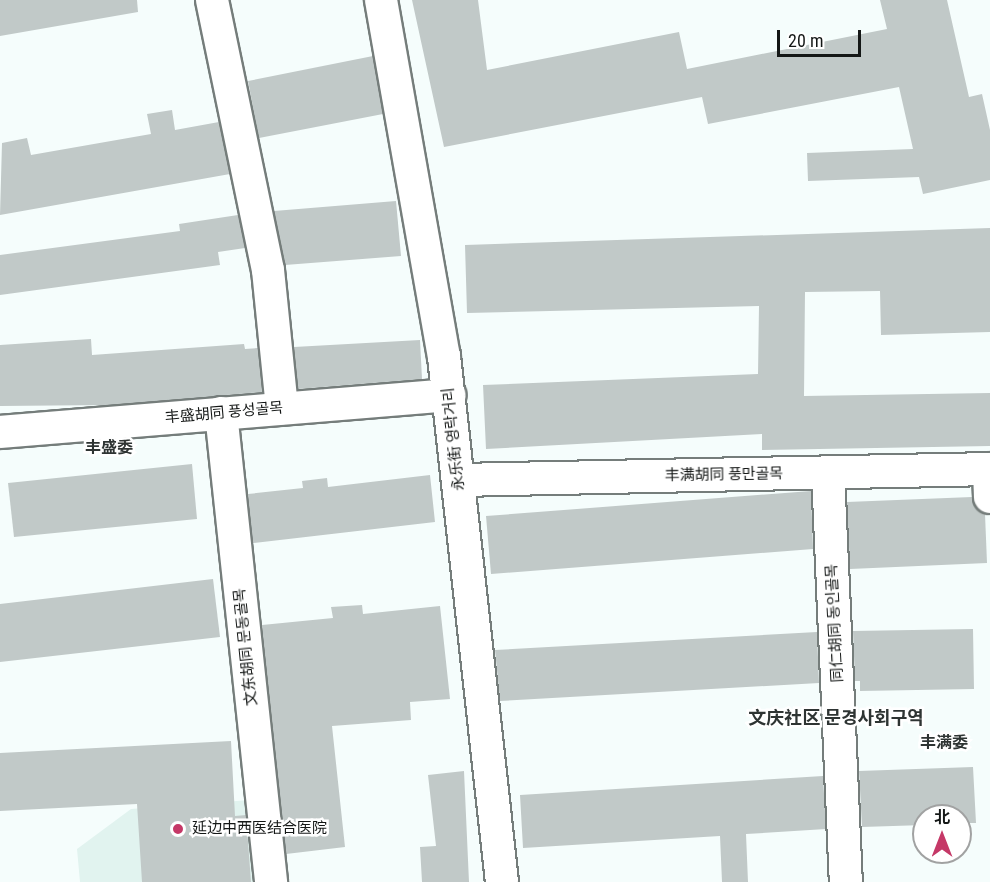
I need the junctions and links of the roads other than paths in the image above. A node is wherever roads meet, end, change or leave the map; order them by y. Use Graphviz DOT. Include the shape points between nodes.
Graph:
graph roads {
  1 [pos="213,0"];
  2 [pos="381,0"];
  3 [pos="449,395"];
  4 [pos="282,408"];
  5 [pos="221,413"];
  6 [pos="0,432"];
  7 [pos="828,473"];
  8 [pos="990,478"];
  9 [pos="458,480"];
  10 [pos="270,882"];
  11 [pos="502,882"];
  12 [pos="846,882"];
  1 -- 4 [label="street" via="268,270"];
  2 -- 3 [label="street, 永乐街 영락거리"];
  3 -- 4 [label="street, 丰盛胡同 풍성골목"];
  3 -- 9 [label="street, 永乐街 영락거리"];
  4 -- 5 [label="street, 丰盛胡同 풍성골목"];
  5 -- 6 [label="street, 丰盛胡同 풍성골목"];
  5 -- 10 [label="street, 文东胡同 문동골목"];
  7 -- 8 [label="street, 丰满胡同 풍만골목"];
  7 -- 9 [label="street, 丰满胡同 풍만골목"];
  7 -- 12 [label="street, 同仁胡同 동인골목"];
  9 -- 11 [label="street, 永乐街 영락거리"];
}
